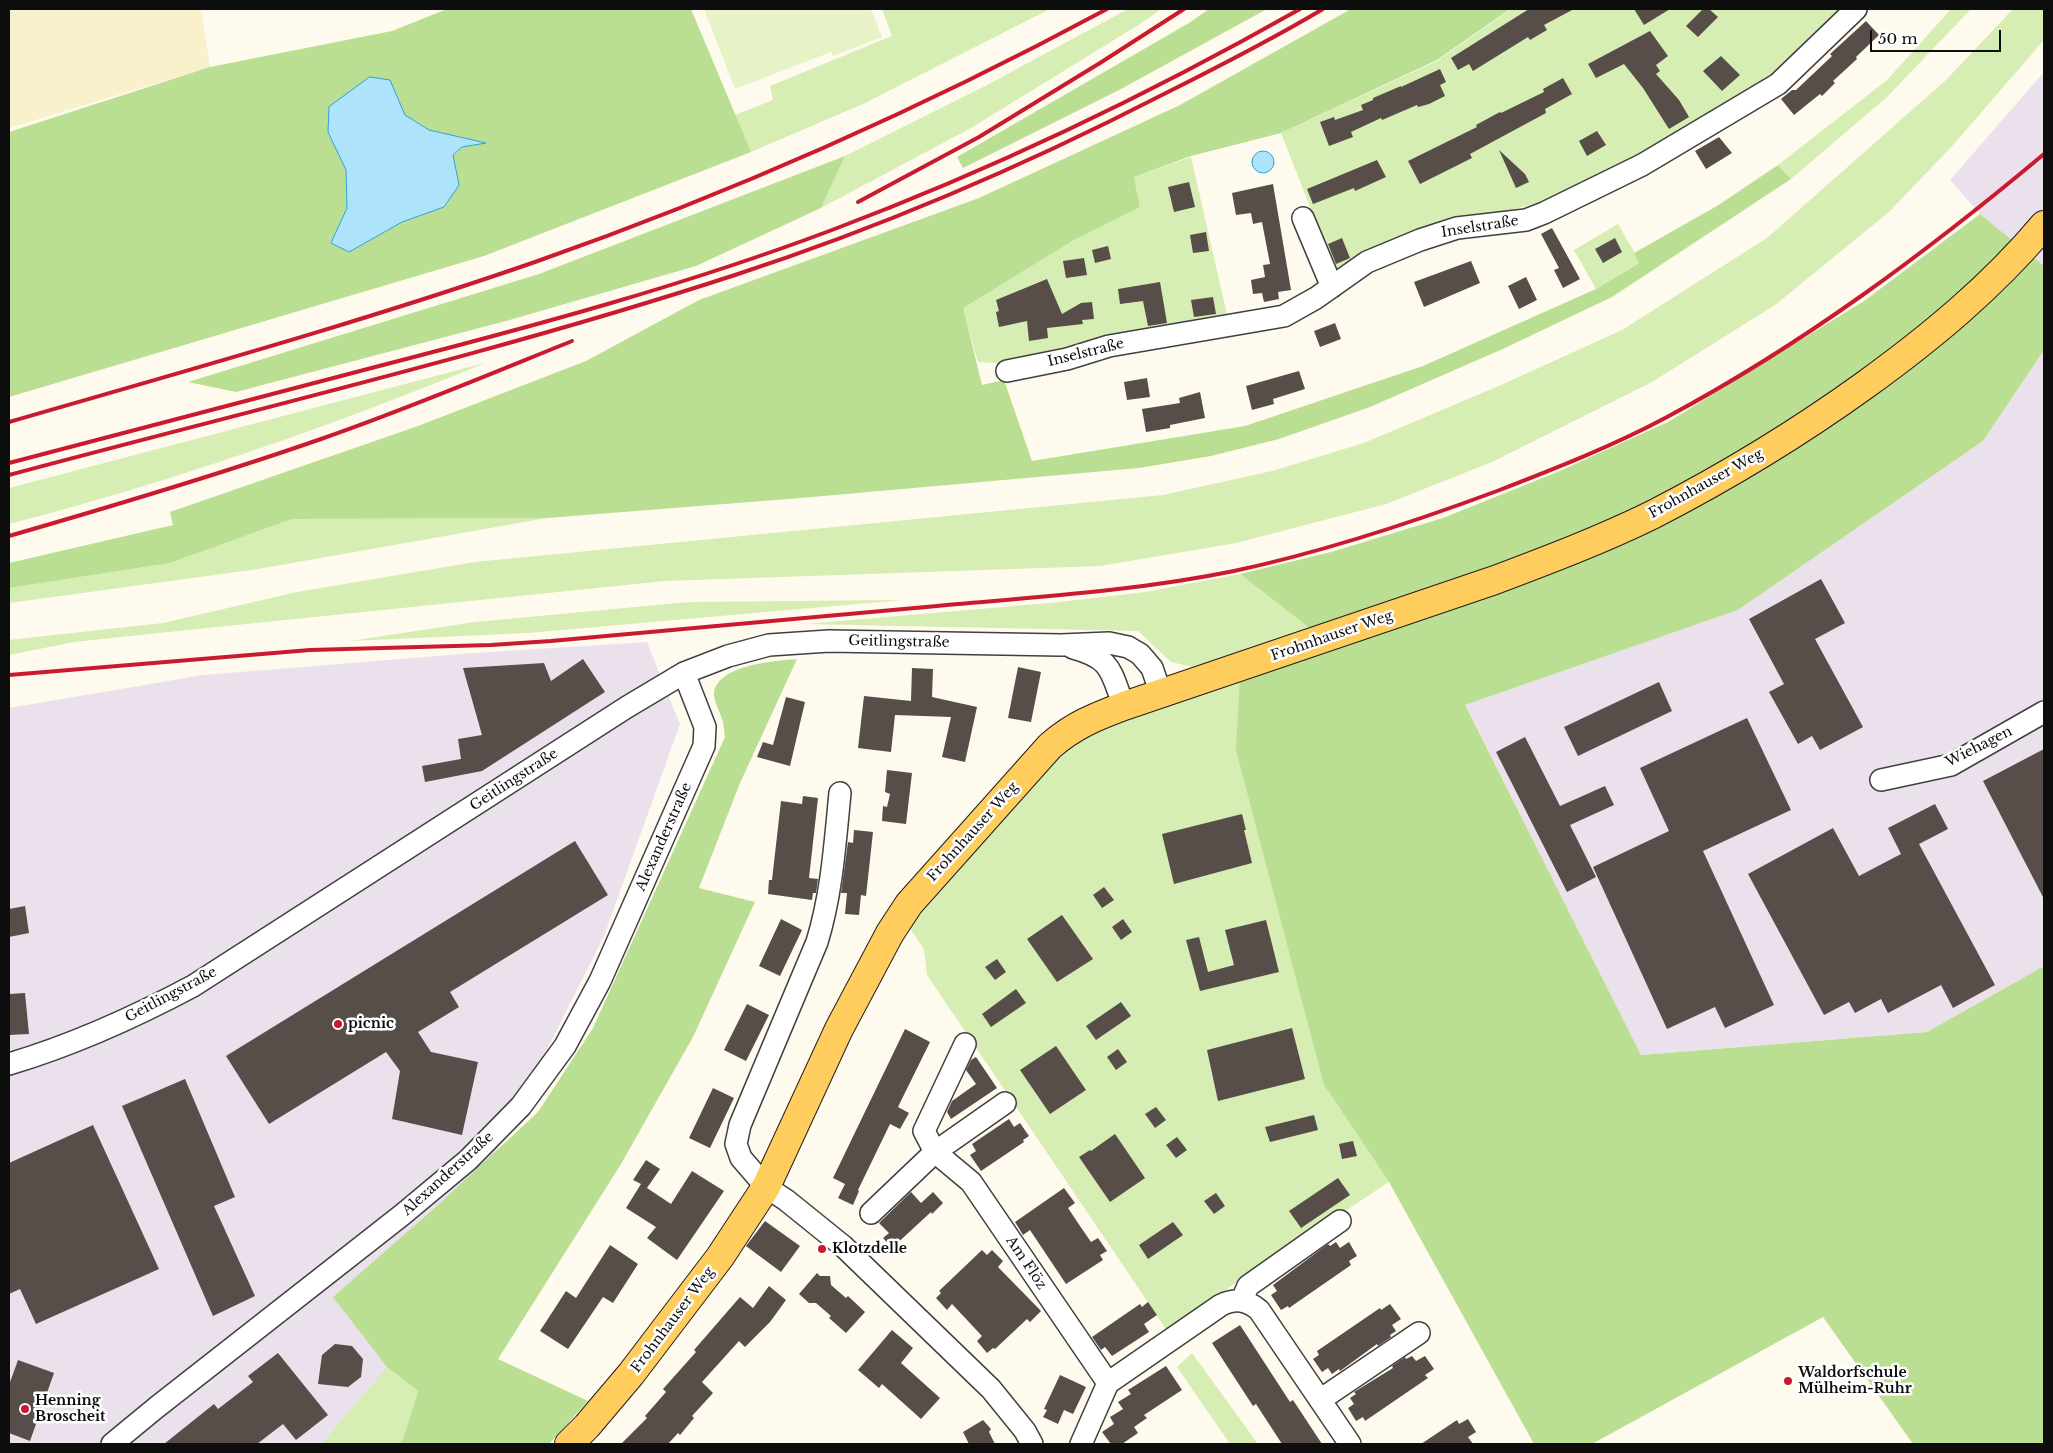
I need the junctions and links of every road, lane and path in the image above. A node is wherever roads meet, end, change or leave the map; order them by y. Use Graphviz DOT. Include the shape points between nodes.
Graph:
graph roads {
  1 [pos="1856,9"];
  2 [pos="1302,218"];
  3 [pos="2044,225"];
  4 [pos="1332,287"];
  5 [pos="1006,371"];
  6 [pos="1061,645"];
  7 [pos="684,673"];
  8 [pos="1162,694"];
  9 [pos="1124,706"];
  10 [pos="2044,712"];
  11 [pos="1881,780"];
  12 [pos="840,793"];
  13 [pos="965,1044"];
  14 [pos="9,1064"];
  15 [pos="1004,1103"];
  16 [pos="935,1152"];
  17 [pos="766,1188"];
  18 [pos="871,1213"];
  19 [pos="1340,1221"];
  20 [pos="1242,1300"];
  21 [pos="1419,1333"];
  22 [pos="1108,1383"];
  23 [pos="1320,1400"];
  24 [pos="112,1444"];
  25 [pos="569,1444"];
  26 [pos="1032,1444"];
  27 [pos="1081,1444"];
  28 [pos="1350,1444"];
  1 -- 4 [label="street, Inselstraße" via="1778,84 1642,165 1526,220 1457,228 1420,240 1367,262"];
  2 -- 4 [label="street"];
  3 -- 8 [label="main road, Frohnhauser Weg" via="1997,276 1927,339 1836,406 1694,492 1611,534 1504,577"];
  4 -- 5 [label="street, Inselstraße" via="1284,316 1110,346 1067,359"];
  6 -- 7 [label="street, Geitlingstraße" via="829,641 769,645"];
  6 -- 8 [label="street, Geitlingstraße" via="1109,643 1128,647 1140,654 1152,668"];
  6 -- 9 [label="street, Geitlingstraße" via="1092,653 1106,664"];
  7 -- 14 [label="street, Geitlingstraße" via="618,712 193,986 88,1037"];
  7 -- 24 [label="street, Alexanderstraße" via="705,727 704,746 600,981 565,1046 521,1106 468,1160 402,1215"];
  8 -- 9 [label="main road, Frohnhauser Weg"];
  9 -- 17 [label="main road, Frohnhauser Weg" via="1085,721 1050,746 910,904 890,933 839,1029"];
  10 -- 11 [label="street, Wiehagen" via="1951,765"];
  12 -- 17 [label="street" via="825,914 740,1126 736,1144 741,1158"];
  13 -- 16 [label="street, Am Flöz" via="924,1131"];
  15 -- 16 [label="street"];
  16 -- 18 [label="street"];
  16 -- 22 [label="street, Am Flöz" via="970,1182"];
  17 -- 25 [label="main road, Frohnhauser Weg" via="720,1257 631,1374"];
  17 -- 26 [label="street" via="843,1246 992,1389"];
  19 -- 20 [label="street" via="1248,1286"];
  20 -- 22 [label="street" via="1222,1305"];
  20 -- 23 [label="street" via="1259,1310"];
  21 -- 23 [label="street"];
  22 -- 27 [label="street"];
  23 -- 28 [label="street"];
}
